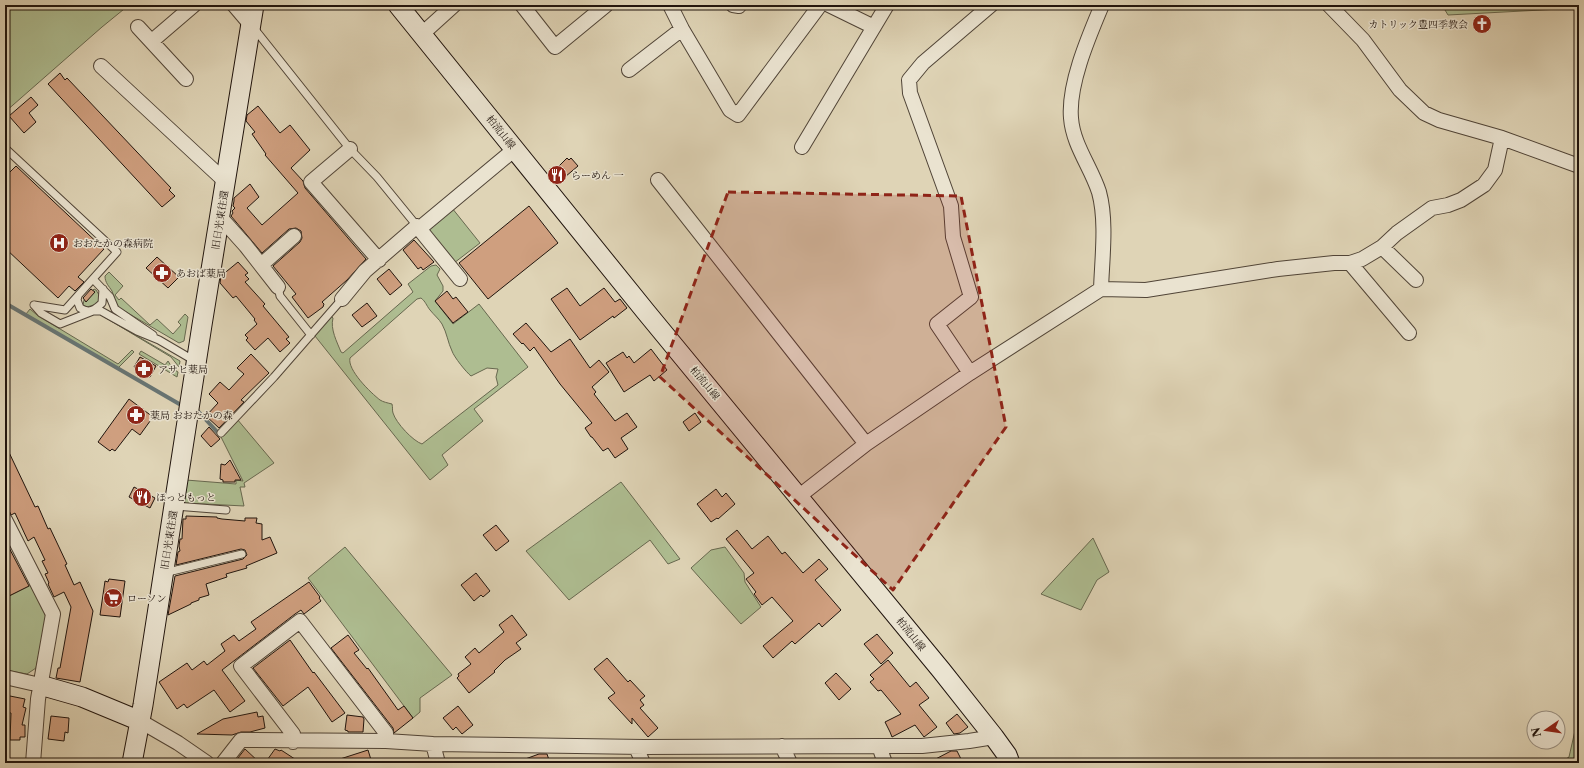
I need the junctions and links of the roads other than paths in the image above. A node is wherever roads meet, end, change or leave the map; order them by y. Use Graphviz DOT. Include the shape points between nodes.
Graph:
graph roads {
  1 [pos="194,5"];
  2 [pos="234,5"];
  3 [pos="254,5"];
  4 [pos="398,5"];
  5 [pos="454,5"];
  6 [pos="522,5"];
  7 [pos="606,5"];
  8 [pos="670,5"];
  9 [pos="820,5"];
  10 [pos="829,5"];
  11 [pos="887,5"];
  12 [pos="991,5"];
  13 [pos="1102,5"];
  14 [pos="1329,5"];
  15 [pos="251,25"];
  16 [pos="138,27"];
  17 [pos="874,27"];
  18 [pos="682,28"];
  19 [pos="422,34"];
  20 [pos="152,41"];
  21 [pos="101,66"];
  22 [pos="629,70"];
  23 [pos="186,79"];
  24 [pos="1502,138"];
  25 [pos="802,147"];
  26 [pos="5,148"];
  27 [pos="350,149"];
  28 [pos="515,149"];
  29 [pos="1579,166"];
  30 [pos="658,180"];
  31 [pos="226,182"];
  32 [pos="220,217"];
  33 [pos="418,227"];
  34 [pos="294,236"];
  35 [pos="1382,247"];
  36 [pos="379,260"];
  37 [pos="1350,263"];
  38 [pos="261,265"];
  39 [pos="93,279"];
  40 [pos="460,279"];
  41 [pos="1416,280"];
  42 [pos="278,287"];
  43 [pos="102,289"];
  44 [pos="1101,289"];
  45 [pos="78,296"];
  46 [pos="342,299"];
  47 [pos="93,311"];
  48 [pos="1409,333"];
  49 [pos="311,334"];
  50 [pos="159,340"];
  51 [pos="197,362"];
  52 [pos="970,373"];
  53 [pos="221,433"];
  54 [pos="866,444"];
  55 [pos="798,497"];
  56 [pos="174,506"];
  57 [pos="226,510"];
  58 [pos="5,520"];
  59 [pos="242,554"];
  60 [pos="164,573"];
  61 [pos="5,677"];
  62 [pos="40,685"];
  63 [pos="140,722"];
  64 [pos="994,737"];
  65 [pos="386,741"];
  66 [pos="293,742"];
  67 [pos="434,744"];
  68 [pos="636,746"];
  69 [pos="782,746"];
  70 [pos="879,746"];
  71 [pos="32,763"];
  72 [pos="132,763"];
  73 [pos="207,763"];
  74 [pos="223,763"];
  75 [pos="438,763"];
  76 [pos="643,763"];
  77 [pos="790,763"];
  78 [pos="885,763"];
  79 [pos="1010,763"];
  1 -- 20 [label="street"];
  2 -- 15 [label="street"];
  3 -- 15 [label="main road, 旧日光東往還"];
  4 -- 19 [label="main road, 柏流山線"];
  5 -- 19 [label="street"];
  6 -- 7 [label="street" via="555,47"];
  8 -- 18 [label="street"];
  9 -- 18 [label="street" via="738,115 730,110"];
  10 -- 17 [label="street"];
  11 -- 17 [label="street"];
  12 -- 52 [label="street" via="923,63 909,80 910,93 951,206 953,237 971,297 937,324"];
  13 -- 44 [label="street" via="1077,74 1072,94 1071,118 1074,134 1098,191 1102,212"];
  14 -- 24 [label="street" via="1363,40 1400,90 1424,113 1439,120"];
  15 -- 27 [label="lane"];
  15 -- 31 [label="main road, 旧日光東往還"];
  16 -- 20 [label="street"];
  17 -- 25 [label="street"];
  18 -- 22 [label="street"];
  19 -- 28 [label="main road, 柏流山線"];
  20 -- 23 [label="street"];
  21 -- 31 [label="street"];
  24 -- 29 [label="street"];
  24 -- 35 [label="street" via="1495,170 1484,185 1461,200 1432,208 1396,232"];
  26 -- 39 [label="lane" via="117,252"];
  27 -- 33 [label="lane"];
  27 -- 36 [label="street" via="311,182"];
  28 -- 33 [label="street"];
  28 -- 55 [label="main road, 柏流山線"];
  30 -- 54 [label="street"];
  31 -- 32 [label="main road, 旧日光東往還"];
  32 -- 38 [label="street"];
  32 -- 51 [label="main road, 旧日光東往還"];
  33 -- 36 [label="street"];
  33 -- 40 [label="street"];
  34 -- 38 [label="street"];
  35 -- 37 [label="street"];
  35 -- 41 [label="street"];
  36 -- 46 [label="street" via="365,271"];
  37 -- 44 [label="street" via="1278,269 1146,290"];
  37 -- 48 [label="street"];
  38 -- 42 [label="street"];
  39 -- 43 [label="lane"];
  39 -- 45 [label="lane"];
  42 -- 49 [label="lane" via="280,296"];
  43 -- 47 [label="lane" via="102,303"];
  43 -- 50 [label="lane" via="110,297 115,308"];
  44 -- 52 [label="street"];
  45 -- 47 [label="lane" via="80,308 87,312"];
  45 -- 47 [label="lane" via="65,310 34,305 41,313 60,324"];
  46 -- 49 [label="lane"];
  47 -- 50 [label="lane" via="106,312 137,331"];
  49 -- 53 [label="lane"];
  50 -- 51 [label="lane"];
  51 -- 56 [label="main road, 旧日光東往還"];
  52 -- 54 [label="street"];
  54 -- 55 [label="street"];
  55 -- 64 [label="main road, 柏流山線"];
  56 -- 57 [label="lane"];
  56 -- 60 [label="main road, 旧日光東往還"];
  58 -- 62 [label="street" via="53,614"];
  59 -- 60 [label="lane"];
  60 -- 63 [label="main road, 旧日光東往還"];
  61 -- 62 [label="street"];
  62 -- 63 [label="main road" via="82,697"];
  62 -- 71 [label="street"];
  63 -- 72 [label="main road, 旧日光東往還"];
  63 -- 73 [label="street" via="178,742"];
  64 -- 70 [label="street" via="922,746"];
  64 -- 79 [label="main road, 柏流山線"];
  65 -- 66 [label="street"];
  65 -- 66 [label="street" via="386,733 300,621 241,666 293,734"];
  65 -- 67 [label="street"];
  66 -- 74 [label="street" via="241,740"];
  67 -- 68 [label="street"];
  67 -- 75 [label="street"];
  68 -- 69 [label="street"];
  68 -- 76 [label="street"];
  69 -- 70 [label="street"];
  69 -- 77 [label="street"];
  70 -- 78 [label="street"];
}
